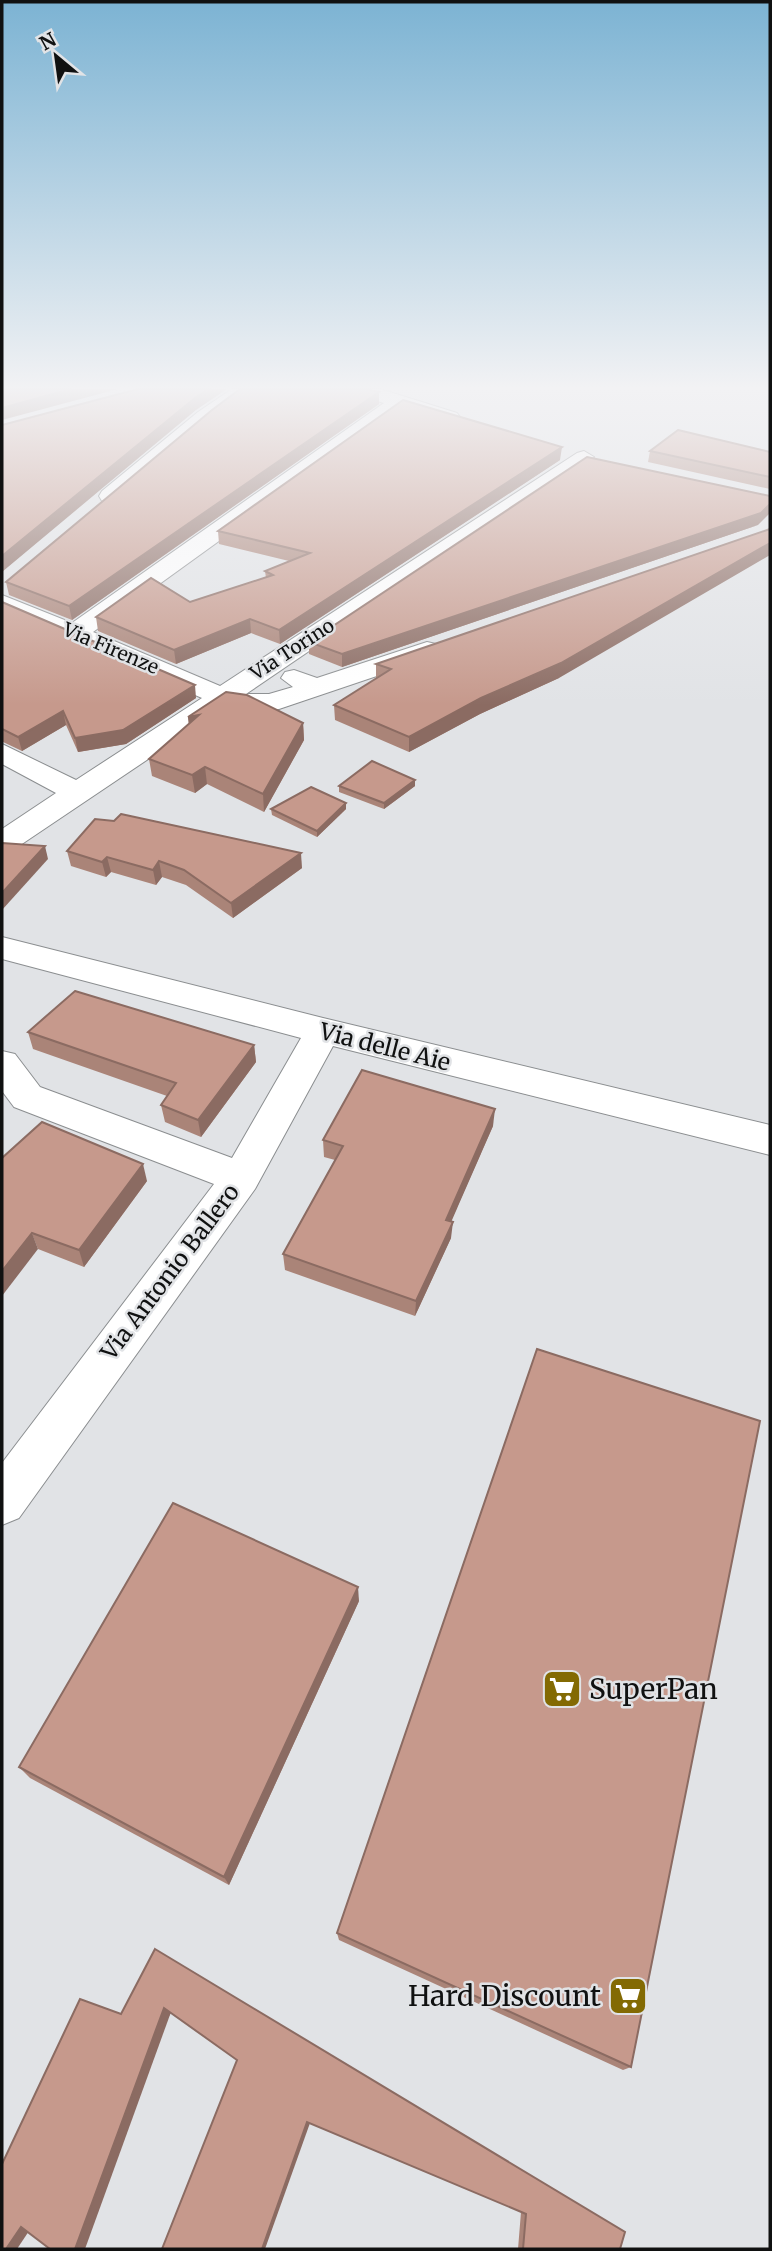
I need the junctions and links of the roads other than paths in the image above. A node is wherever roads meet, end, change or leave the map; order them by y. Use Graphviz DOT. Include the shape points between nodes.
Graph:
graph roads {
  1 [pos="112,494"];
  2 [pos="270,494"];
  3 [pos="535,494"];
  4 [pos="98,506"];
  5 [pos="5,589"];
  6 [pos="76,632"];
  7 [pos="446,643"];
  8 [pos="266,666"];
  9 [pos="316,687"];
  10 [pos="220,695"];
  11 [pos="2,753"];
  12 [pos="78,793"];
  13 [pos="2,843"];
  14 [pos="2,948"];
  15 [pos="323,1031"];
  16 [pos="2,1064"];
  17 [pos="770,1140"];
  18 [pos="241,1178"];
  19 [pos="8,1478"];
  1 -- 4 [label="street"];
  2 -- 6 [label="street"];
  3 -- 8 [label="street, Via Torino"];
  5 -- 6 [label="street, Via Firenze"];
  6 -- 10 [label="street, Via Firenze"];
  7 -- 9 [label="street, Via Firenze"];
  8 -- 9 [label="street"];
  8 -- 10 [label="street, Via Torino"];
  9 -- 10 [label="street, Via Firenze" via="289,699 251,705"];
  10 -- 12 [label="street, Via Torino"];
  11 -- 12 [label="street"];
  12 -- 13 [label="street, Via Torino"];
  14 -- 15 [label="street, Via delle Aie"];
  15 -- 17 [label="street, Via delle Aie"];
  15 -- 18 [label="street, Via Antonio Ballero"];
  16 -- 18 [label="street" via="27,1097"];
  18 -- 19 [label="street, Via Antonio Ballero"];
}
